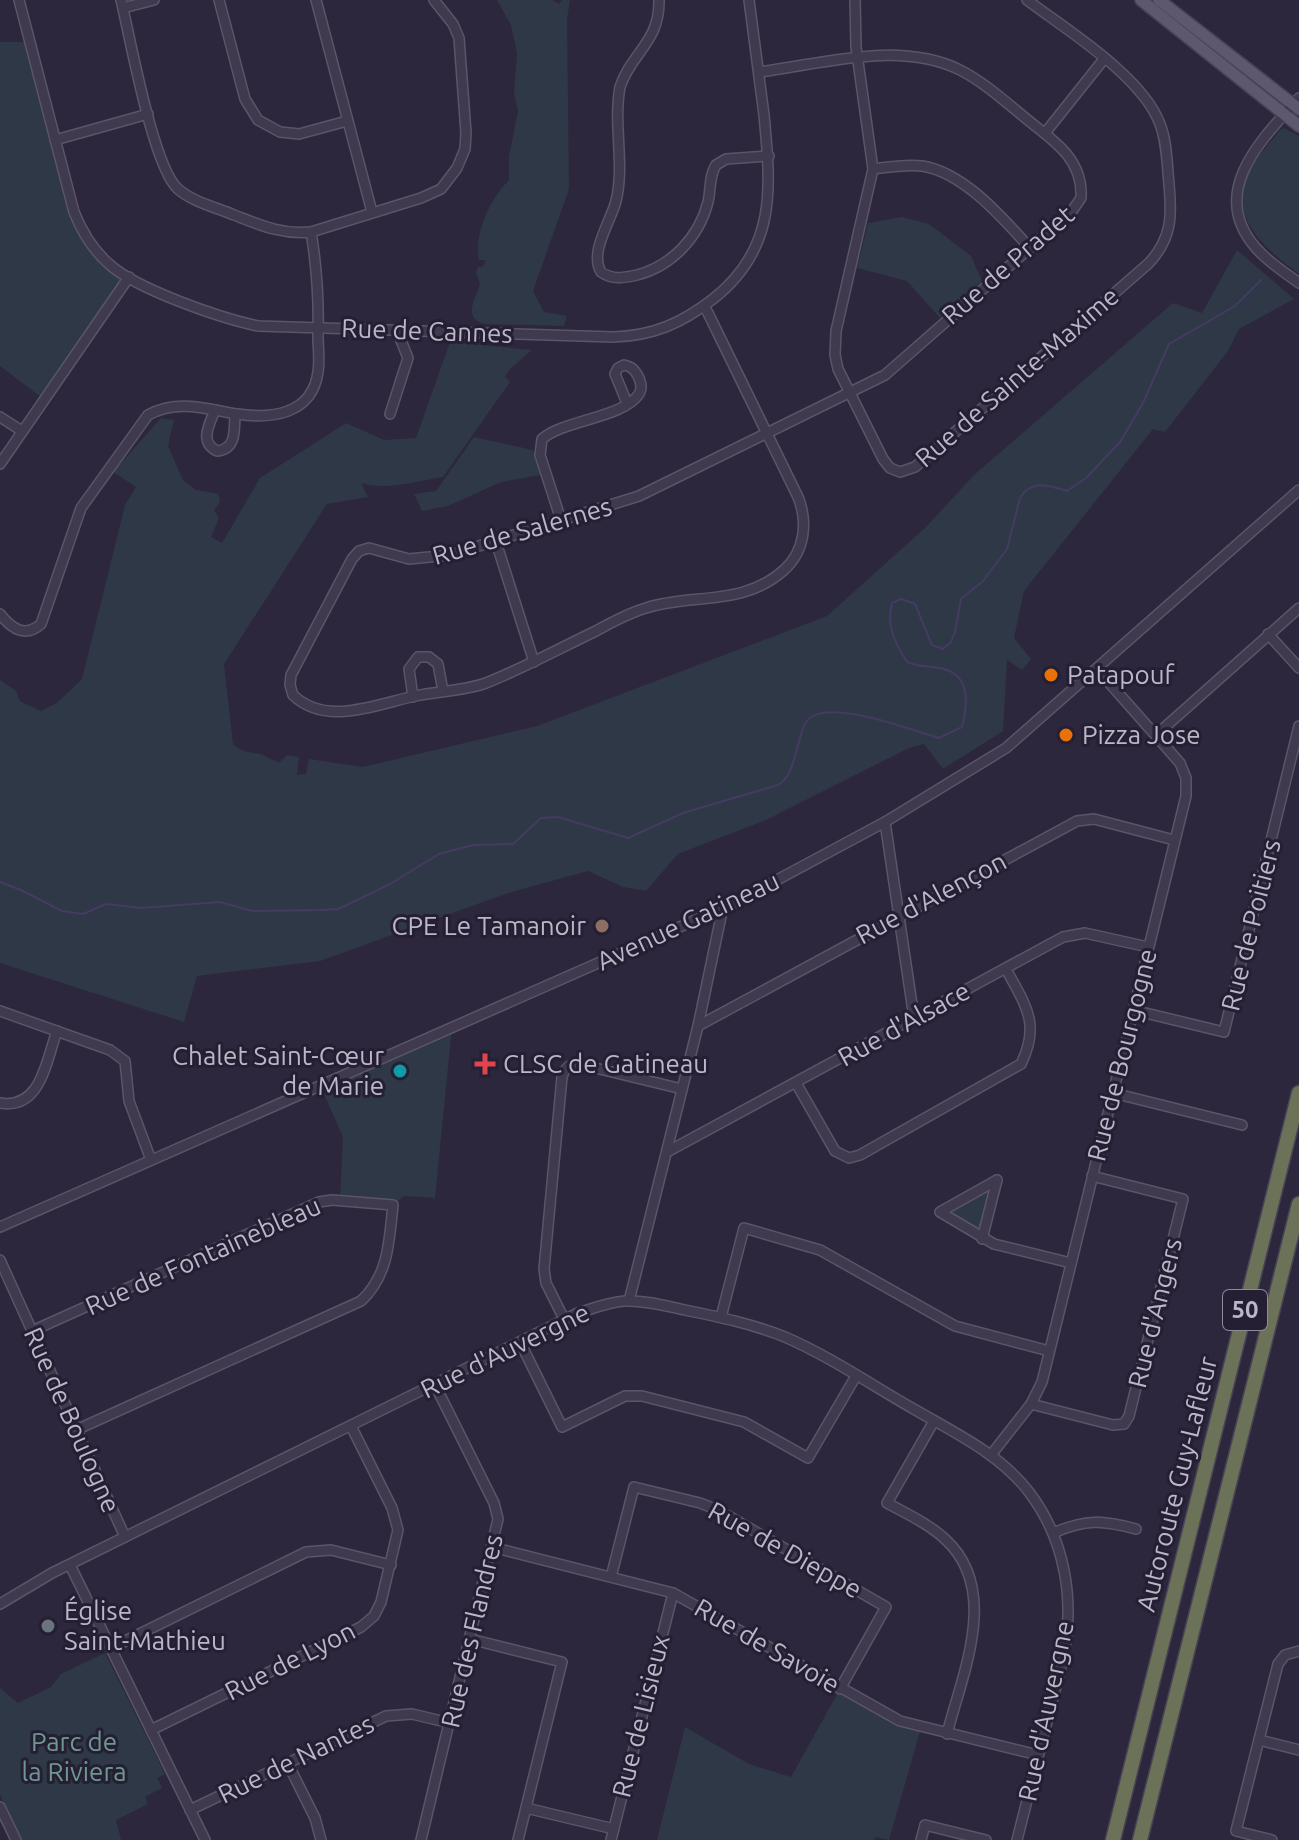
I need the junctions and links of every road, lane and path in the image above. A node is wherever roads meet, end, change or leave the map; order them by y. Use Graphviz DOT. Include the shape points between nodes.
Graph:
graph roads {
  1 [pos="19,0"];
  2 [pos="154,0"];
  3 [pos="219,0"];
  4 [pos="316,0"];
  5 [pos="434,0"];
  6 [pos="659,0"];
  7 [pos="749,0"];
  8 [pos="855,0"];
  9 [pos="1027,0"];
  10 [pos="1141,0"];
  11 [pos="1159,0"];
  12 [pos="122,4"];
  13 [pos="858,58"];
  14 [pos="1104,59"];
  15 [pos="759,72"];
  16 [pos="1297,104"];
  17 [pos="148,114"];
  18 [pos="1284,114"];
  19 [pos="347,121"];
  20 [pos="1299,126"];
  21 [pos="1045,133"];
  22 [pos="55,140"];
  23 [pos="769,156"];
  24 [pos="873,169"];
  25 [pos="372,212"];
  26 [pos="311,232"];
  27 [pos="1029,247"];
  28 [pos="129,277"];
  29 [pos="1299,283"];
  30 [pos="704,306"];
  31 [pos="319,328"];
  32 [pos="401,330"];
  33 [pos="850,393"];
  34 [pos="627,403"];
  35 [pos="215,410"];
  36 [pos="235,414"];
  37 [pos="390,414"];
  38 [pos="0,417"];
  39 [pos="22,431"];
  40 [pos="766,433"];
  41 [pos="0,464"];
  42 [pos="1298,494"];
  43 [pos="561,520"];
  44 [pos="496,542"];
  45 [pos="1299,608"];
  46 [pos="0,614"];
  47 [pos="1268,634"];
  48 [pos="534,662"];
  49 [pos="1299,668"];
  50 [pos="1097,669"];
  51 [pos="443,691"];
  52 [pos="413,697"];
  53 [pos="1299,726"];
  54 [pos="1156,735"];
  55 [pos="885,822"];
  56 [pos="1174,840"];
  57 [pos="723,907"];
  58 [pos="897,916"];
  59 [pos="1148,947"];
  60 [pos="1006,969"];
  61 [pos="1133,1010"];
  62 [pos="0,1011"];
  63 [pos="914,1018"];
  64 [pos="698,1026"];
  65 [pos="57,1031"];
  66 [pos="796,1083"];
  67 [pos="682,1089"];
  68 [pos="1113,1093"];
  69 [pos="1299,1093"];
  70 [pos="0,1103"];
  71 [pos="1242,1125"];
  72 [pos="667,1152"];
  73 [pos="151,1160"];
  74 [pos="1092,1176"];
  75 [pos="1299,1204"];
  76 [pos="0,1227"];
  77 [pos="982,1239"];
  78 [pos="0,1260"];
  79 [pos="1071,1263"];
  80 [pos="629,1301"];
  81 [pos="721,1317"];
  82 [pos="564,1319"];
  83 [pos="32,1331"];
  84 [pos="520,1342"];
  85 [pos="1049,1351"];
  86 [pos="856,1376"];
  87 [pos="435,1385"];
  88 [pos="1031,1404"];
  89 [pos="934,1421"];
  90 [pos="351,1426"];
  91 [pos="76,1430"];
  92 [pos="991,1455"];
  93 [pos="1136,1529"];
  94 [pos="1053,1533"];
  95 [pos="125,1537"];
  96 [pos="492,1547"];
  97 [pos="70,1565"];
  98 [pos="391,1565"];
  99 [pos="611,1577"];
  100 [pos="673,1593"];
  101 [pos="0,1604"];
  102 [pos="470,1639"];
  103 [pos="111,1648"];
  104 [pos="1299,1651"];
  105 [pos="840,1689"];
  106 [pos="450,1723"];
  107 [pos="151,1730"];
  108 [pos="947,1734"];
  109 [pos="1259,1740"];
  110 [pos="1299,1750"];
  111 [pos="1038,1755"];
  112 [pos="288,1764"];
  113 [pos="1151,1796"];
  114 [pos="0,1807"];
  115 [pos="526,1808"];
  116 [pos="190,1810"];
  117 [pos="614,1829"];
  118 [pos="1235,1835"];
  119 [pos="16,1840"];
  120 [pos="205,1840"];
  121 [pos="321,1840"];
  122 [pos="421,1840"];
  123 [pos="518,1840"];
  124 [pos="611,1840"];
  125 [pos="921,1840"];
  126 [pos="986,1840"];
  127 [pos="1017,1840"];
  128 [pos="1110,1840"];
  129 [pos="1140,1840"];
  130 [pos="1147,1840"];
  131 [pos="1272,1840"];
  1 -- 22 [label="street, Rue de Cannes"];
  2 -- 12 [label="street"];
  3 -- 19 [label="street" via="245,99 258,120 280,132 299,134"];
  4 -- 19 [label="street"];
  5 -- 25 [label="street" via="459,38 465,149 441,189"];
  6 -- 23 [label="street" via="654,32 620,87 617,194 598,268 619,278 665,262 701,222 716,165 726,159"];
  7 -- 15 [label="street, Rue de Cannes"];
  8 -- 13 [label="street, Rue de Sainte-Maxime"];
  9 -- 14 [label="street, Rue de Sainte-Maxime"];
  10 -- 18 [label="main road"];
  11 -- 16 [label="main road"];
  12 -- 17 [label="street"];
  13 -- 15 [label="street, Rue de Pradet"];
  13 -- 21 [label="street, Rue de Pradet" via="905,55 946,64"];
  13 -- 24 [label="street, Rue de Sainte-Maxime"];
  14 -- 21 [label="street"];
  14 -- 33 [label="street, Rue de Sainte-Maxime" via="1141,90 1163,134 1172,216 1157,255 910,470 894,471 886,464"];
  15 -- 23 [label="street, Rue de Cannes"];
  16 -- 18 [label="street"];
  17 -- 22 [label="street"];
  17 -- 26 [label="street" via="166,172 180,191 270,229"];
  18 -- 20 [label="main road"];
  18 -- 29 [label="street" via="1247,160 1237,204 1255,247"];
  19 -- 25 [label="street"];
  21 -- 27 [label="street, Rue de Pradet" via="1075,163 1081,198"];
  22 -- 28 [label="street, Rue de Cannes" via="83,231 108,263"];
  23 -- 30 [label="street, Rue de Cannes" via="768,208 757,243 737,277"];
  24 -- 27 [label="street" via="914,165 949,175 993,209"];
  24 -- 33 [label="street, Rue de Sainte-Maxime" via="836,331 836,361"];
  25 -- 26 [label="street"];
  26 -- 31 [label="street"];
  27 -- 33 [label="street, Rue de Pradet" via="891,370"];
  28 -- 31 [label="street, Rue de Cannes" via="239,322"];
  28 -- 39 [label="street"];
  30 -- 32 [label="street, Rue de Cannes" via="672,325 625,337"];
  30 -- 40 [label="street, Rue de Salernes"];
  31 -- 32 [label="street, Rue de Cannes"];
  31 -- 36 [label="street" via="318,377 303,402 279,415"];
  32 -- 37 [label="street" via="408,358"];
  33 -- 40 [label="street, Rue de Pradet"];
  34 -- 43 [label="street" via="542,439 540,455"];
  35 -- 36 [label="street"];
  35 -- 36 [label="street" via="206,440 217,451 231,445"];
  35 -- 46 [label="street" via="170,406 142,421 81,508 41,624 23,632"];
  38 -- 39 [label="street"];
  39 -- 41 [label="street"];
  40 -- 43 [label="street, Rue de Salernes" via="626,502"];
  40 -- 48 [label="street, Rue de Salernes" via="805,520 800,546 784,570 742,592 641,609"];
  42 -- 50 [label="street, Avenue Gatineau"];
  43 -- 44 [label="street, Rue de Salernes"];
  44 -- 48 [label="street"];
  44 -- 52 [label="street, Rue de Salernes" via="425,559 359,551 290,680 297,698 324,710 361,710"];
  45 -- 47 [label="street"];
  47 -- 49 [label="street"];
  47 -- 54 [label="street"];
  48 -- 51 [label="street, Rue de Salernes" via="482,684"];
  50 -- 54 [label="street, Rue de Bourgogne"];
  50 -- 55 [label="street, Avenue Gatineau" via="996,756"];
  51 -- 52 [label="street, Rue de Salernes"];
  51 -- 52 [label="street" via="438,664 418,657 409,669"];
  53 -- 61 [label="street, Rue de Poitiers" via="1224,1032"];
  54 -- 56 [label="street, Rue de Bourgogne" via="1186,778"];
  55 -- 57 [label="street, Avenue Gatineau"];
  55 -- 58 [label="street"];
  56 -- 58 [label="street, Rue d'Alençon" via="1094,819 1077,821"];
  56 -- 59 [label="street, Rue de Bourgogne"];
  57 -- 64 [label="street"];
  57 -- 73 [label="street, Avenue Gatineau"];
  58 -- 63 [label="street"];
  58 -- 64 [label="street, Rue d'Alençon"];
  59 -- 60 [label="street, Rue d'Alsace" via="1071,934"];
  59 -- 61 [label="street, Rue de Bourgogne"];
  60 -- 63 [label="street, Rue d'Alsace"];
  60 -- 66 [label="street" via="1031,1017 1021,1064 860,1155 849,1158 835,1151"];
  61 -- 68 [label="street, Rue de Bourgogne"];
  62 -- 65 [label="street"];
  63 -- 66 [label="street, Rue d'Alsace"];
  64 -- 67 [label="street"];
  65 -- 70 [label="street" via="32,1095 18,1103"];
  65 -- 73 [label="street" via="110,1050 125,1061 129,1101"];
  66 -- 72 [label="street, Rue d'Alsace"];
  67 -- 72 [label="street"];
  67 -- 82 [label="street" via="579,1064 566,1068 544,1269"];
  68 -- 71 [label="street"];
  68 -- 74 [label="street, Rue de Bourgogne"];
  69 -- 128 [label="highway, Autoroute Guy-Lafleur / 50"];
  72 -- 80 [label="street"];
  73 -- 76 [label="street, Avenue Gatineau"];
  74 -- 79 [label="street, Rue de Bourgogne"];
  74 -- 88 [label="street, Rue d'Angers" via="1183,1199 1129,1416 1124,1424 1113,1425"];
  75 -- 113 [label="highway, Autoroute Guy-Lafleur / 50"];
  77 -- 77 [label="street" via="940,1212 997,1180 994,1195"];
  77 -- 79 [label="street"];
  78 -- 83 [label="street, Rue de Boulogne"];
  79 -- 85 [label="street, Rue de Bourgogne"];
  80 -- 81 [label="street, Rue d'Auvergne"];
  80 -- 82 [label="street, Rue d'Auvergne"];
  81 -- 85 [label="street" via="744,1228 820,1250 955,1326"];
  81 -- 86 [label="street, Rue d'Auvergne" via="784,1337"];
  82 -- 84 [label="street, Rue d'Auvergne"];
  83 -- 91 [label="street, Rue de Boulogne"];
  83 -- 91 [label="street, Rue de Fontainebleau" via="319,1202 393,1205 386,1263 361,1301"];
  84 -- 86 [label="street" via="562,1427 625,1396 642,1396 738,1420 808,1458"];
  84 -- 87 [label="street, Rue d'Auvergne"];
  85 -- 88 [label="street, Rue de Bourgogne"];
  86 -- 89 [label="street, Rue d'Auvergne"];
  87 -- 90 [label="street, Rue d'Auvergne"];
  87 -- 96 [label="street, Rue des Flandres" via="494,1503 498,1519"];
  88 -- 92 [label="street, Rue de Bourgogne"];
  89 -- 92 [label="street, Rue d'Auvergne"];
  89 -- 108 [label="street" via="887,1503 946,1540 966,1567 972,1586 972,1632"];
  90 -- 95 [label="street, Rue d'Auvergne"];
  90 -- 98 [label="street, Rue de Lyon" via="397,1523"];
  91 -- 95 [label="street, Rue de Boulogne"];
  92 -- 94 [label="street, Rue d'Auvergne" via="1030,1494"];
  93 -- 94 [label="street" via="1090,1521"];
  94 -- 111 [label="street, Rue d'Auvergne" via="1069,1616"];
  95 -- 97 [label="street, Rue d'Auvergne"];
  96 -- 99 [label="street, Rue de Savoie"];
  96 -- 102 [label="street, Rue des Flandres"];
  97 -- 101 [label="street, Rue d'Auvergne"];
  97 -- 103 [label="street"];
  98 -- 103 [label="street" via="331,1550 306,1552"];
  98 -- 107 [label="street, Rue de Lyon" via="381,1602 368,1622"];
  99 -- 100 [label="street, Rue de Savoie"];
  99 -- 105 [label="street, Rue de Dieppe" via="634,1487 718,1510 886,1607"];
  100 -- 105 [label="street, Rue de Savoie"];
  100 -- 117 [label="street, Rue de Lisieux"];
  102 -- 106 [label="street, Rue des Flandres"];
  102 -- 115 [label="street" via="562,1662"];
  103 -- 107 [label="street"];
  104 -- 109 [label="street" via="1278,1664"];
  105 -- 108 [label="street, Rue de Savoie" via="909,1725"];
  106 -- 112 [label="street, Rue de Nantes" via="394,1714"];
  106 -- 122 [label="street, Rue des Flandres"];
  107 -- 116 [label="street"];
  108 -- 111 [label="street, Rue de Savoie"];
  109 -- 110 [label="street"];
  109 -- 118 [label="street"];
  111 -- 127 [label="street, Rue d'Auvergne"];
  112 -- 116 [label="street, Rue de Nantes"];
  112 -- 121 [label="street"];
  113 -- 129 [label="highway, Autoroute Guy-Lafleur / 50"];
  113 -- 130 [label="highway"];
  114 -- 119 [label="street"];
  115 -- 117 [label="street"];
  115 -- 123 [label="street"];
  116 -- 120 [label="street"];
  117 -- 124 [label="street, Rue de Lisieux"];
  118 -- 131 [label="street"];
  125 -- 126 [label="street" via="925,1825"];
}
